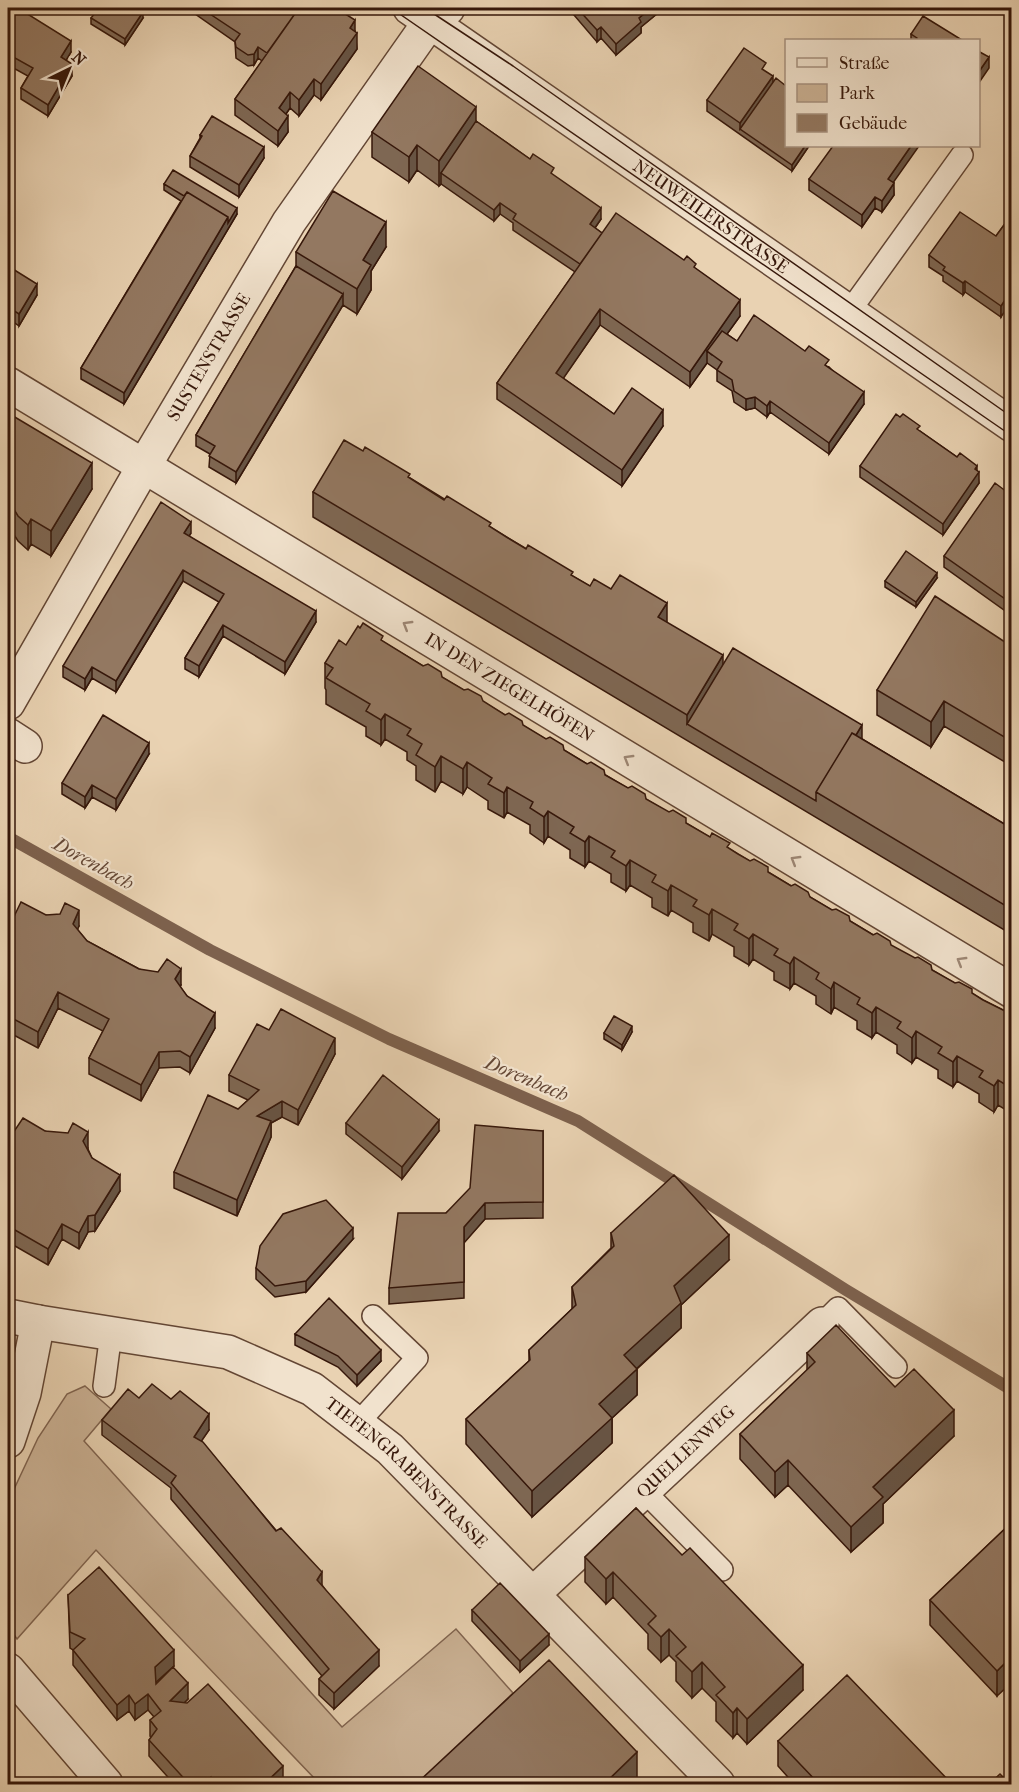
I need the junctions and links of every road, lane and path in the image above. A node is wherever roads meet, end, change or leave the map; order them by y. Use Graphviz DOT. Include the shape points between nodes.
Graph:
graph roads {
  1 [pos="429,12"];
  2 [pos="962,154"];
  3 [pos="849,312"];
  4 [pos="8,384"];
  5 [pos="1011,425"];
  6 [pos="144,466"];
  7 [pos="8,703"];
  8 [pos="1011,991"];
  9 [pos="373,1316"];
  10 [pos="830,1316"];
  11 [pos="23,1319"];
  12 [pos="111,1333"];
  13 [pos="896,1367"];
  14 [pos="104,1386"];
  15 [pos="357,1424"];
  16 [pos="8,1441"];
  17 [pos="643,1490"];
  18 [pos="722,1570"];
  19 [pos="532,1595"];
  20 [pos="8,1670"];
  21 [pos="106,1785"];
  22 [pos="718,1785"];
  1 -- 3 [label="street, NEUWEILERSTRASSE"];
  1 -- 6 [label="street, SUSTENSTRASSE" via="289,222"];
  2 -- 3 [label="lane"];
  3 -- 5 [label="street, NEUWEILERSTRASSE"];
  4 -- 6 [label="street, IN DEN ZIEGELHÖFEN"];
  6 -- 7 [label="street, SUSTENSTRASSE"];
  8 -- 6 [label="street, IN DEN ZIEGELHÖFEN, one-way"];
  9 -- 15 [label="lane" via="417,1358"];
  10 -- 13 [label="lane"];
  10 -- 17 [label="street, QUELLENWEG"];
  11 -- 12 [label="street, TIEFENGRABENSTRASSE"];
  11 -- 16 [label="street" via="24,1393"];
  12 -- 14 [label="lane"];
  12 -- 15 [label="street, TIEFENGRABENSTRASSE" via="228,1352 312,1389"];
  15 -- 19 [label="street, TIEFENGRABENSTRASSE" via="390,1449"];
  17 -- 18 [label="lane"];
  17 -- 19 [label="street, QUELLENWEG"];
  19 -- 22 [label="street, TIEFENGRABENSTRASSE"];
  20 -- 21 [label="street"];
}
